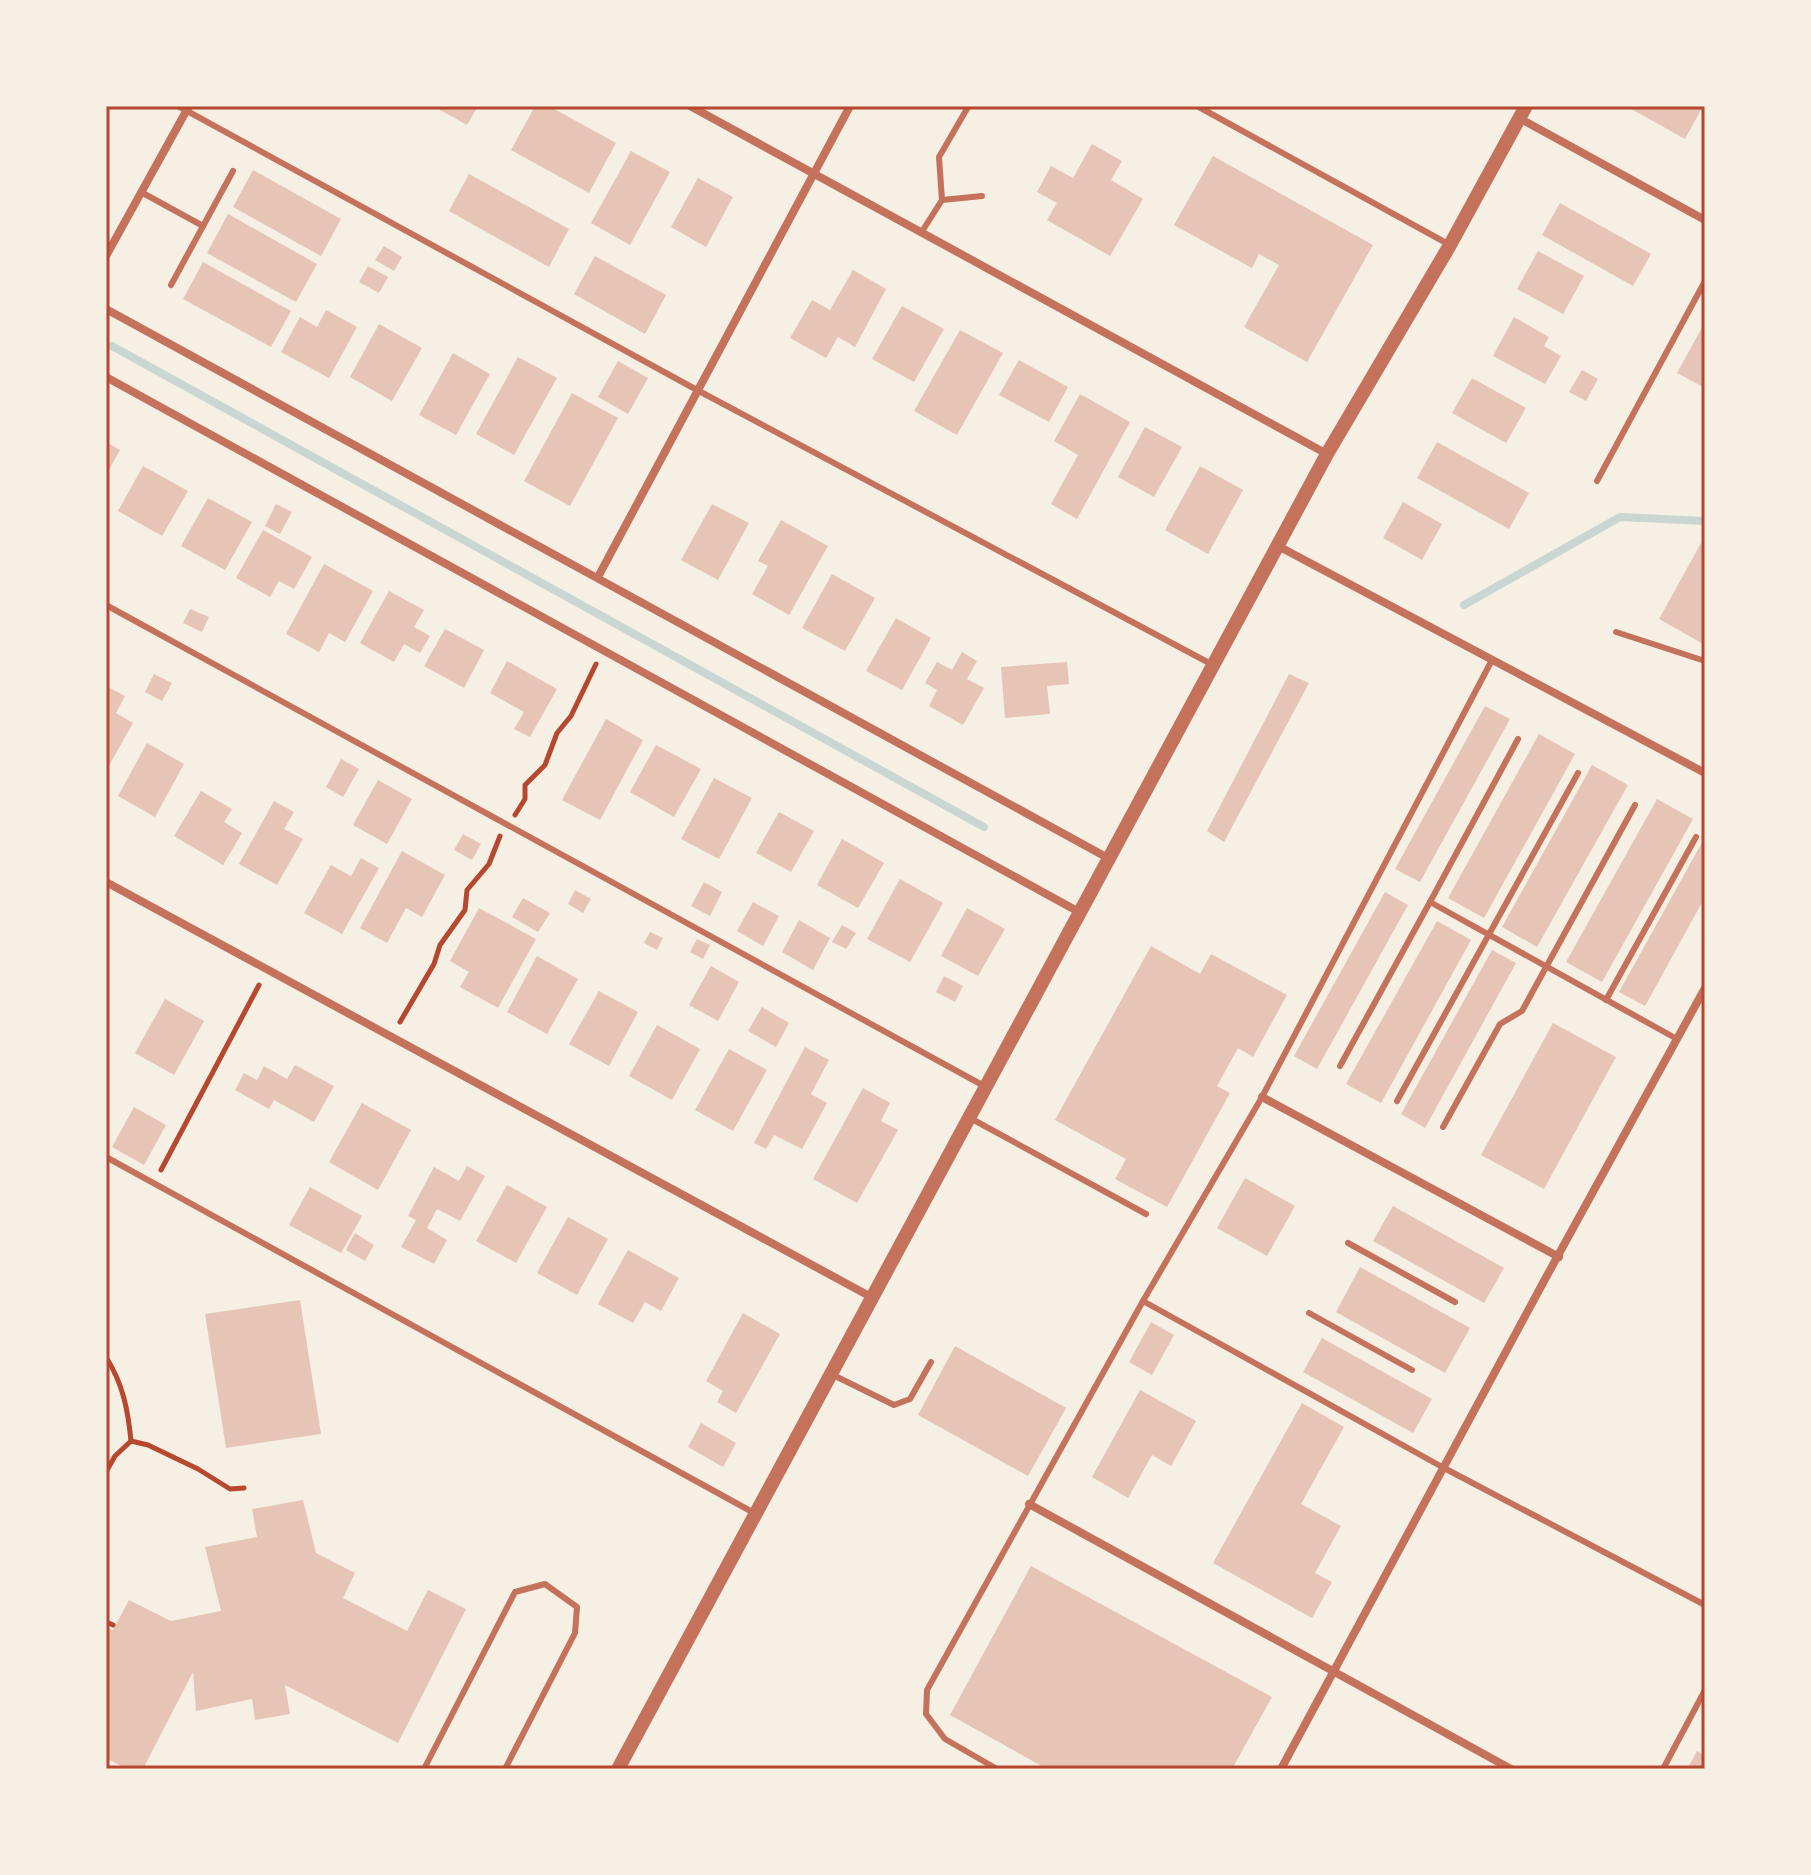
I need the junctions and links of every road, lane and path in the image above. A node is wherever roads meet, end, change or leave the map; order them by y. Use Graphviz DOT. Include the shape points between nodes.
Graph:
graph roads {
  1 [pos="690,106"];
  2 [pos="850,106"];
  3 [pos="1197,106"];
  4 [pos="968,107"];
  5 [pos="184,108"];
  6 [pos="1523,112"];
  7 [pos="233,171"];
  8 [pos="813,174"];
  9 [pos="141,192"];
  10 [pos="982,196"];
  11 [pos="942,200"];
  12 [pos="1705,220"];
  13 [pos="203,226"];
  14 [pos="921,233"];
  15 [pos="1450,245"];
  16 [pos="106,256"];
  17 [pos="1705,281"];
  18 [pos="171,285"];
  19 [pos="106,309"];
  20 [pos="106,377"];
  21 [pos="697,390"];
  22 [pos="1327,454"];
  23 [pos="1597,481"];
  24 [pos="1278,546"];
  25 [pos="598,577"];
  26 [pos="106,605"];
  27 [pos="1616,632"];
  28 [pos="1492,660"];
  29 [pos="1705,661"];
  30 [pos="1213,665"];
  31 [pos="1518,739"];
  32 [pos="1578,773"];
  33 [pos="1705,773"];
  34 [pos="1635,805"];
  35 [pos="1696,837"];
  36 [pos="1108,858"];
  37 [pos="106,882"];
  38 [pos="1430,902"];
  39 [pos="1079,912"];
  40 [pos="1489,935"];
  41 [pos="1547,967"];
  42 [pos="267,970"];
  43 [pos="1705,988"];
  44 [pos="1606,1000"];
  45 [pos="1677,1039"];
  46 [pos="1340,1066"];
  47 [pos="986,1087"];
  48 [pos="1262,1097"];
  49 [pos="1397,1101"];
  50 [pos="969,1117"];
  51 [pos="1443,1127"];
  52 [pos="106,1157"];
  53 [pos="154,1183"];
  54 [pos="1146,1214"];
  55 [pos="1348,1243"];
  56 [pos="1559,1257"];
  57 [pos="873,1298"];
  58 [pos="1143,1301"];
  59 [pos="1455,1302"];
  60 [pos="1309,1313"];
  61 [pos="106,1357"];
  62 [pos="931,1362"];
  63 [pos="1412,1370"];
  64 [pos="831,1374"];
  65 [pos="131,1441"];
  66 [pos="1444,1468"];
  67 [pos="106,1472"];
  68 [pos="244,1488"];
  69 [pos="1029,1504"];
  70 [pos="756,1514"];
  71 [pos="1705,1605"];
  72 [pos="1333,1672"];
  73 [pos="1705,1690"];
  74 [pos="424,1769"];
  75 [pos="505,1769"];
  76 [pos="618,1769"];
  77 [pos="997,1769"];
  78 [pos="1281,1769"];
  79 [pos="1511,1769"];
  80 [pos="1663,1769"];
  1 -- 8 [label="street"];
  2 -- 8 [label="street"];
  3 -- 15 [label="lane"];
  4 -- 11 [label="lane" via="939,157"];
  5 -- 9 [label="street"];
  5 -- 21 [label="lane"];
  6 -- 12 [label="street"];
  6 -- 15 [label="street"];
  7 -- 13 [label="lane"];
  8 -- 14 [label="street"];
  8 -- 21 [label="street"];
  9 -- 13 [label="lane"];
  9 -- 16 [label="street"];
  10 -- 11 [label="lane"];
  11 -- 14 [label="lane"];
  13 -- 18 [label="lane"];
  14 -- 22 [label="street"];
  15 -- 22 [label="street"];
  17 -- 23 [label="lane"];
  19 -- 25 [label="street"];
  20 -- 39 [label="street"];
  21 -- 25 [label="street"];
  21 -- 30 [label="lane"];
  22 -- 24 [label="street"];
  24 -- 28 [label="street"];
  24 -- 30 [label="street"];
  25 -- 36 [label="street"];
  26 -- 47 [label="lane"];
  27 -- 29 [label="lane"];
  28 -- 33 [label="street"];
  28 -- 48 [label="lane"];
  30 -- 36 [label="street"];
  31 -- 38 [label="lane"];
  32 -- 40 [label="lane"];
  34 -- 41 [label="lane"];
  35 -- 44 [label="lane"];
  36 -- 39 [label="street"];
  37 -- 42 [label="street"];
  38 -- 40 [label="lane"];
  38 -- 46 [label="lane"];
  39 -- 47 [label="street"];
  40 -- 41 [label="lane"];
  40 -- 49 [label="lane"];
  41 -- 44 [label="lane"];
  41 -- 51 [label="lane" via="1522,1011 1500,1024"];
  42 -- 53 [label="path"];
  42 -- 57 [label="street"];
  43 -- 45 [label="street"];
  44 -- 45 [label="lane"];
  45 -- 56 [label="street"];
  47 -- 50 [label="street"];
  48 -- 56 [label="street"];
  48 -- 58 [label="lane"];
  50 -- 54 [label="lane"];
  50 -- 57 [label="street"];
  52 -- 53 [label="lane"];
  53 -- 70 [label="lane"];
  55 -- 59 [label="lane"];
  56 -- 66 [label="street"];
  57 -- 64 [label="street"];
  58 -- 66 [label="lane"];
  58 -- 69 [label="lane"];
  60 -- 63 [label="lane"];
  61 -- 65 [label="path" via="128,1405"];
  62 -- 64 [label="lane" via="910,1399 894,1405"];
  64 -- 70 [label="street"];
  65 -- 67 [label="path"];
  65 -- 68 [label="path" via="198,1469 230,1489"];
  66 -- 71 [label="lane"];
  66 -- 72 [label="street"];
  69 -- 72 [label="street"];
  69 -- 77 [label="lane" via="927,1690 926,1714 945,1739"];
  70 -- 76 [label="street"];
  72 -- 78 [label="street"];
  72 -- 79 [label="street"];
  73 -- 80 [label="lane"];
  74 -- 75 [label="lane" via="515,1592 545,1584 577,1607 575,1633"];
}
